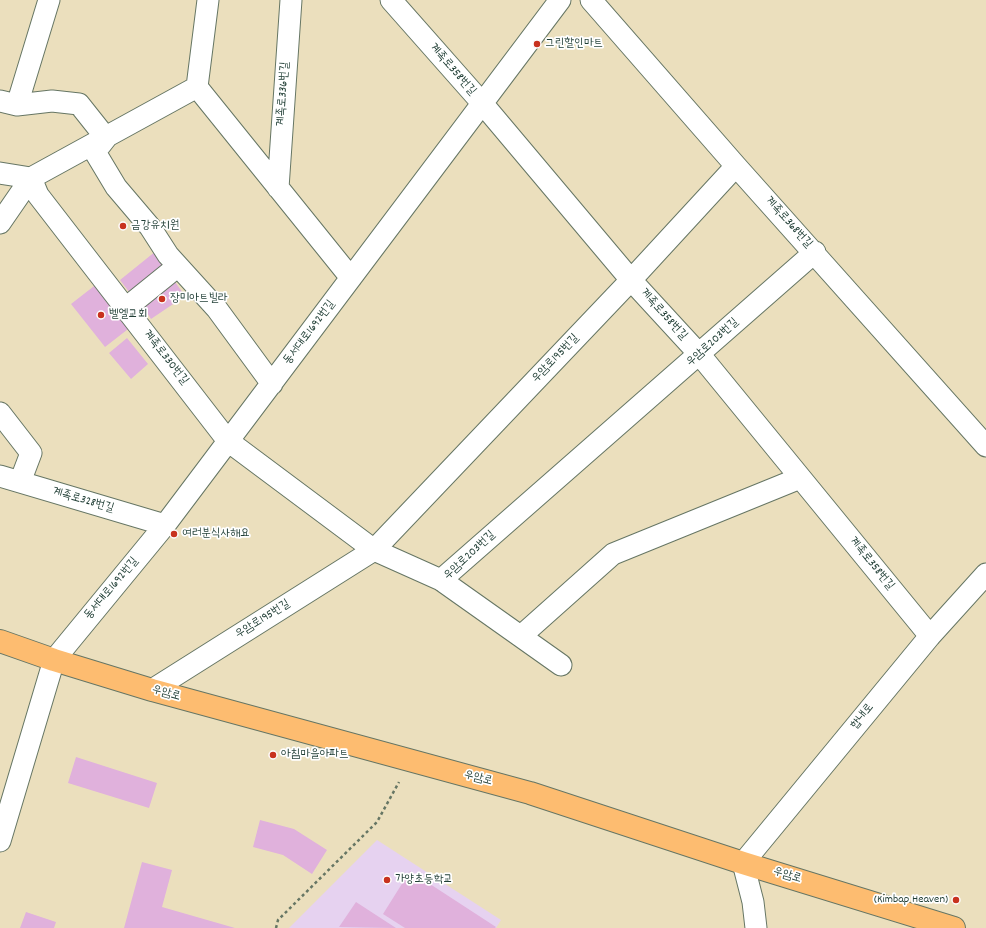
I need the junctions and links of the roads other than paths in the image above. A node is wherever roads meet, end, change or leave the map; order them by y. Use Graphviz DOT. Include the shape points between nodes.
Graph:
graph roads {
  1 [pos="48,0"];
  2 [pos="208,0"];
  3 [pos="291,0"];
  4 [pos="391,0"];
  5 [pos="560,0"];
  6 [pos="591,0"];
  7 [pos="197,87"];
  8 [pos="8,103"];
  9 [pos="482,104"];
  10 [pos="106,138"];
  11 [pos="736,166"];
  12 [pos="0,172"];
  13 [pos="31,178"];
  14 [pos="278,188"];
  15 [pos="0,223"];
  16 [pos="814,252"];
  17 [pos="178,266"];
  18 [pos="351,278"];
  19 [pos="632,280"];
  20 [pos="126,308"];
  21 [pos="700,355"];
  22 [pos="272,384"];
  23 [pos="0,413"];
  24 [pos="228,441"];
  25 [pos="986,446"];
  26 [pos="0,476"];
  27 [pos="800,478"];
  28 [pos="20,482"];
  29 [pos="165,525"];
  30 [pos="374,550"];
  31 [pos="986,574"];
  32 [pos="441,580"];
  33 [pos="521,636"];
  34 [pos="930,636"];
  35 [pos="0,641"];
  36 [pos="54,660"];
  37 [pos="561,665"];
  38 [pos="152,690"];
  39 [pos="0,841"];
  40 [pos="742,863"];
  41 [pos="756,928"];
  42 [pos="954,928"];
  1 -- 8 [label="street"];
  2 -- 7 [label="street"];
  3 -- 14 [label="street, 계족로336번길"];
  4 -- 9 [label="street, 계족로358번길"];
  5 -- 9 [label="street, 동서대로1692번길"];
  6 -- 11 [label="street, 계족로368번길"];
  7 -- 10 [label="street"];
  7 -- 14 [label="street"];
  8 -- 10 [label="street" via="52,101 79,104"];
  9 -- 18 [label="street, 동서대로1692번길"];
  9 -- 19 [label="street, 계족로358번길"];
  10 -- 13 [label="street"];
  10 -- 17 [label="street" via="95,152 116,188 150,227"];
  11 -- 16 [label="street, 계족로368번길"];
  11 -- 19 [label="street, 우암로195번길"];
  12 -- 13 [label="street"];
  13 -- 15 [label="street"];
  13 -- 20 [label="street, 계족로330번길" via="38,195"];
  14 -- 18 [label="street"];
  16 -- 21 [label="street, 우암로203번길"];
  16 -- 25 [label="street, 계족로368번길"];
  17 -- 20 [label="street"];
  17 -- 22 [label="street" via="217,309"];
  18 -- 22 [label="street, 동서대로1692번길"];
  19 -- 21 [label="street, 계족로358번길"];
  19 -- 30 [label="street, 우암로195번길"];
  20 -- 24 [label="street, 계족로330번길"];
  21 -- 27 [label="street, 계족로358번길"];
  21 -- 32 [label="street, 우암로203번길"];
  22 -- 24 [label="street, 동서대로1692번길"];
  23 -- 28 [label="street" via="31,453"];
  24 -- 29 [label="street, 동서대로1692번길"];
  24 -- 30 [label="street"];
  26 -- 28 [label="street, 계족로328번길"];
  27 -- 33 [label="street" via="612,554"];
  27 -- 34 [label="street, 계족로358번길"];
  28 -- 29 [label="street, 계족로328번길"];
  29 -- 36 [label="street, 동서대로1692번길"];
  30 -- 32 [label="street"];
  30 -- 38 [label="street, 우암로195번길"];
  31 -- 34 [label="street, 합내로"];
  32 -- 33 [label="street, 우암로203번길"];
  33 -- 37 [label="street"];
  34 -- 40 [label="street, 합내로"];
  35 -- 36 [label="main road, 우암로"];
  36 -- 38 [label="main road, 우암로"];
  36 -- 39 [label="street"];
  38 -- 40 [label="main road, 우암로" via="530,793"];
  40 -- 41 [label="street" via="753,902"];
  40 -- 42 [label="main road, 우암로"];
}
